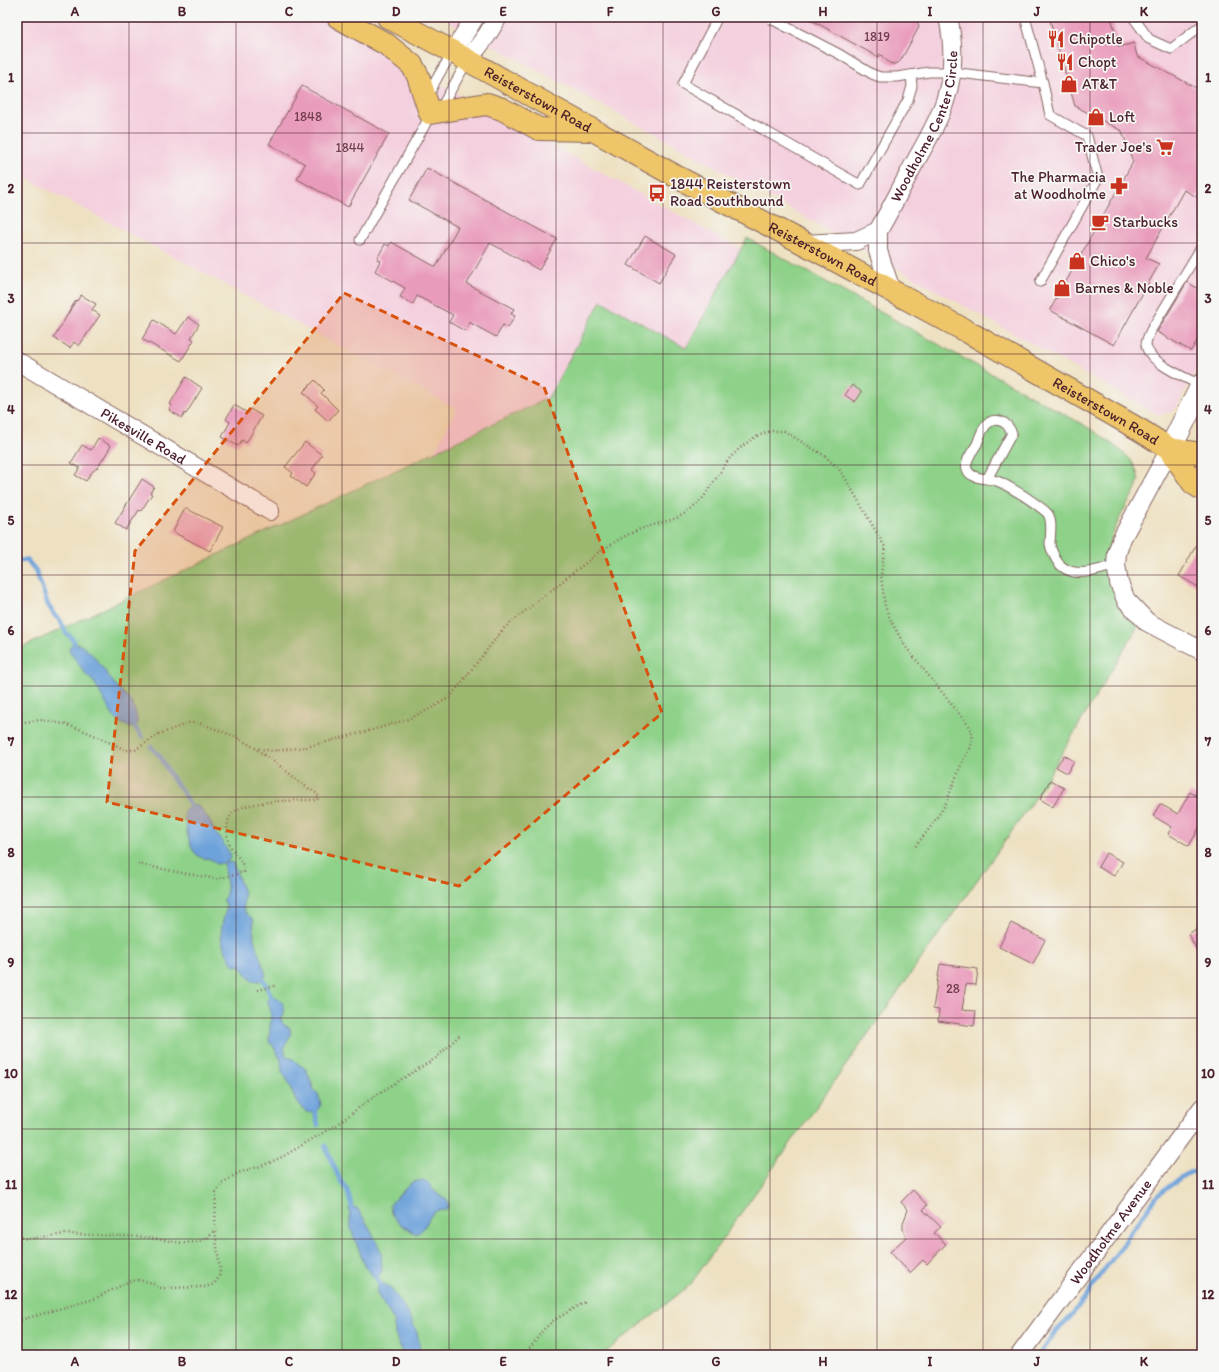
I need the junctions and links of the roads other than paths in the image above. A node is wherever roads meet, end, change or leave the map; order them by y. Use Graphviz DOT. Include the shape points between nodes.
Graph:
graph roads {
  1 [pos="338,17"];
  2 [pos="388,17"];
  3 [pos="475,17"];
  4 [pos="498,17"];
  5 [pos="718,17"];
  6 [pos="948,17"];
  7 [pos="1025,17"];
  8 [pos="1133,17"];
  9 [pos="771,18"];
  10 [pos="1202,25"];
  11 [pos="461,56"];
  12 [pos="951,72"];
  13 [pos="911,75"];
  14 [pos="1043,83"];
  15 [pos="430,113"];
  16 [pos="595,130"];
  17 [pos="878,231"];
  18 [pos="360,240"];
  19 [pos="805,244"];
  20 [pos="1202,246"];
  21 [pos="1040,282"];
  22 [pos="890,290"];
  23 [pos="17,361"];
  24 [pos="1202,385"];
  25 [pos="1170,449"];
  26 [pos="1202,454"];
  27 [pos="987,479"];
  28 [pos="1202,489"];
  29 [pos="270,511"];
  30 [pos="1116,565"];
  31 [pos="1202,651"];
  32 [pos="1202,1108"];
  33 [pos="1020,1355"];
  1 -- 15 [label="main road" via="386,44 412,65"];
  2 -- 11 [label="main road, Reisterstown Road"];
  3 -- 11 [label="street"];
  4 -- 11 [label="street" via="487,36"];
  5 -- 13 [label="lane" via="683,84 860,185 908,100 912,86"];
  6 -- 12 [label="street, Woodholme Center Circle" via="952,38"];
  7 -- 14 [label="lane"];
  8 -- 10 [label="lane" via="1149,39 1171,49"];
  9 -- 13 [label="lane" via="872,74 888,78"];
  11 -- 15 [label="lane" via="443,104"];
  11 -- 15 [label="lane" via="437,78 430,93"];
  11 -- 16 [label="main road, Reisterstown Road"];
  12 -- 13 [label="lane"];
  12 -- 14 [label="lane"];
  12 -- 17 [label="street, Woodholme Center Circle" via="945,101 936,123"];
  14 -- 21 [label="lane" via="1050,115 1087,136 1098,178"];
  15 -- 16 [label="main road" via="487,104 539,129"];
  15 -- 18 [label="lane"];
  16 -- 19 [label="main road, Reisterstown Road" via="679,178"];
  17 -- 19 [label="street" via="856,240"];
  17 -- 22 [label="street, Woodholme Center Circle" via="878,251"];
  19 -- 22 [label="main road, Reisterstown Road"];
  20 -- 24 [label="lane" via="1151,330 1146,344 1149,353 1160,364"];
  22 -- 25 [label="main road, Reisterstown Road" via="1127,422"];
  23 -- 29 [label="street, Pikesville Road"];
  24 -- 25 [label="street"];
  25 -- 26 [label="main road, Reisterstown Road"];
  25 -- 28 [label="main road, Reisterstown Road" via="1192,483"];
  25 -- 30 [label="street" via="1122,538"];
  27 -- 27 [label="lane" via="1012,433 1003,421 991,422 985,427 967,462 970,474"];
  27 -- 30 [label="lane" via="997,481 1021,494 1047,514 1051,521 1050,546 1061,566 1078,573"];
  30 -- 31 [label="street" via="1126,600 1137,612 1147,622"];
  32 -- 33 [label="street, Woodholme Avenue"];
}
